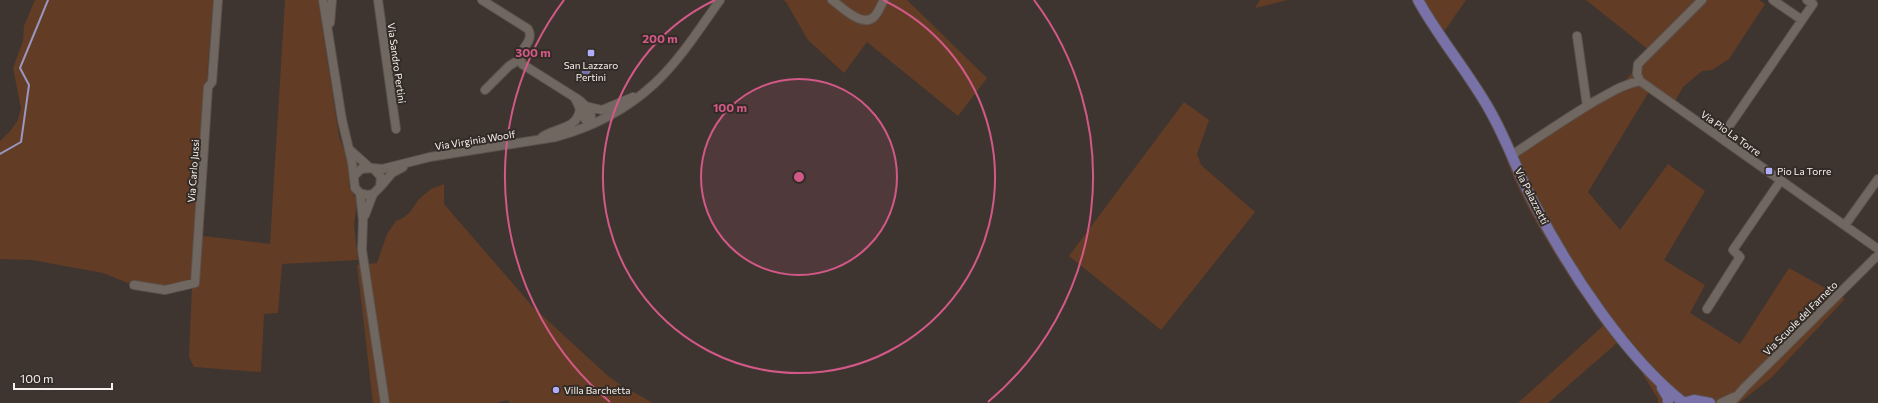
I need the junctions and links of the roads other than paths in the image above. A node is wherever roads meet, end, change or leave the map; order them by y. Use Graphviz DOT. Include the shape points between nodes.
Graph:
graph roads {
  1 [pos="218,0"];
  2 [pos="323,0"];
  3 [pos="332,0"];
  4 [pos="378,0"];
  5 [pos="482,0"];
  6 [pos="720,0"];
  7 [pos="832,0"];
  8 [pos="884,0"];
  9 [pos="1418,0"];
  10 [pos="1702,0"];
  11 [pos="1773,0"];
  12 [pos="1807,0"];
  13 [pos="1802,20"];
  14 [pos="329,30"];
  15 [pos="1577,36"];
  16 [pos="520,59"];
  17 [pos="1640,81"];
  18 [pos="485,90"];
  19 [pos="639,96"];
  20 [pos="583,106"];
  21 [pos="1587,106"];
  22 [pos="591,124"];
  23 [pos="396,129"];
  24 [pos="1721,138"];
  25 [pos="538,140"];
  26 [pos="348,148"];
  27 [pos="1512,155"];
  28 [pos="415,160"];
  29 [pos="371,168"];
  30 [pos="355,176"];
  31 [pos="1878,178"];
  32 [pos="1781,180"];
  33 [pos="380,187"];
  34 [pos="360,193"];
  35 [pos="374,194"];
  36 [pos="363,220"];
  37 [pos="1845,226"];
  38 [pos="1878,249"];
  39 [pos="1878,255"];
  40 [pos="134,286"];
  41 [pos="1707,309"];
  42 [pos="1659,383"];
  43 [pos="1737,395"];
  44 [pos="385,403"];
  45 [pos="1668,403"];
  46 [pos="1683,403"];
  47 [pos="1710,403"];
  48 [pos="1721,403"];
  49 [pos="1731,403"];
  1 -- 40 [label="street, Via Carlo Jussi" via="212,82 208,87 195,282 165,290"];
  2 -- 14 [label="street"];
  3 -- 14 [label="street"];
  4 -- 23 [label="street, Via Sandro Pertini"];
  5 -- 16 [label="street" via="528,29 530,38 521,52"];
  6 -- 19 [label="street, Via Virginia Woolf" via="672,64"];
  7 -- 8 [label="street" via="861,20 868,21 875,16"];
  9 -- 27 [label="main road, Via Palazzetti" via="1490,109"];
  10 -- 17 [label="street" via="1638,64 1637,74"];
  11 -- 13 [label="street"];
  12 -- 13 [label="street" via="1813,4"];
  13 -- 24 [label="street"];
  14 -- 26 [label="street"];
  15 -- 21 [label="street"];
  16 -- 18 [label="street" via="509,66"];
  16 -- 20 [label="street" via="522,64 574,97"];
  17 -- 21 [label="street" via="1618,88"];
  17 -- 24 [label="street, Via Pio La Torre"];
  19 -- 20 [label="street, Via Virginia Woolf" via="602,110"];
  19 -- 22 [label="street, Via Virginia Woolf" via="621,109"];
  20 -- 22 [label="street" via="592,118"];
  20 -- 25 [label="street, Via Virginia Woolf" via="573,124 548,133"];
  21 -- 27 [label="street"];
  22 -- 25 [label="street, Via Virginia Woolf" via="572,132"];
  24 -- 32 [label="street, Via Pio La Torre"];
  25 -- 28 [label="street, Via Virginia Woolf"];
  26 -- 29 [label="street"];
  26 -- 30 [label="street"];
  27 -- 42 [label="main road, Via Palazzetti" via="1535,205 1584,286 1615,330"];
  28 -- 29 [label="street, Via Virginia Woolf" via="388,168"];
  28 -- 33 [label="street, Via Virginia Woolf" via="392,173"];
  29 -- 30 [label="street" via="361,169"];
  29 -- 33 [label="street" via="381,177"];
  30 -- 34 [label="street" via="355,188"];
  31 -- 37 [label="street"];
  32 -- 37 [label="street, Via Pio La Torre"];
  32 -- 41 [label="street" via="1733,250 1740,257"];
  33 -- 35 [label="street"];
  34 -- 35 [label="street"];
  34 -- 36 [label="street"];
  35 -- 36 [label="street"];
  36 -- 44 [label="street" via="362,250"];
  37 -- 38 [label="street, Via Pio La Torre"];
  39 -- 43 [label="street, Via Scuole del Farneto"];
  42 -- 45 [label="main road, Via Palazzetti" via="1668,398"];
  42 -- 46 [label="main road, Via Palazzetti"];
  43 -- 48 [label="street, Via Scuole del Farneto"];
  43 -- 49 [label="street, Via Scuole del Farneto"];
  46 -- 47 [label="main road, Via Palazzetti" via="1694,400"];
}
